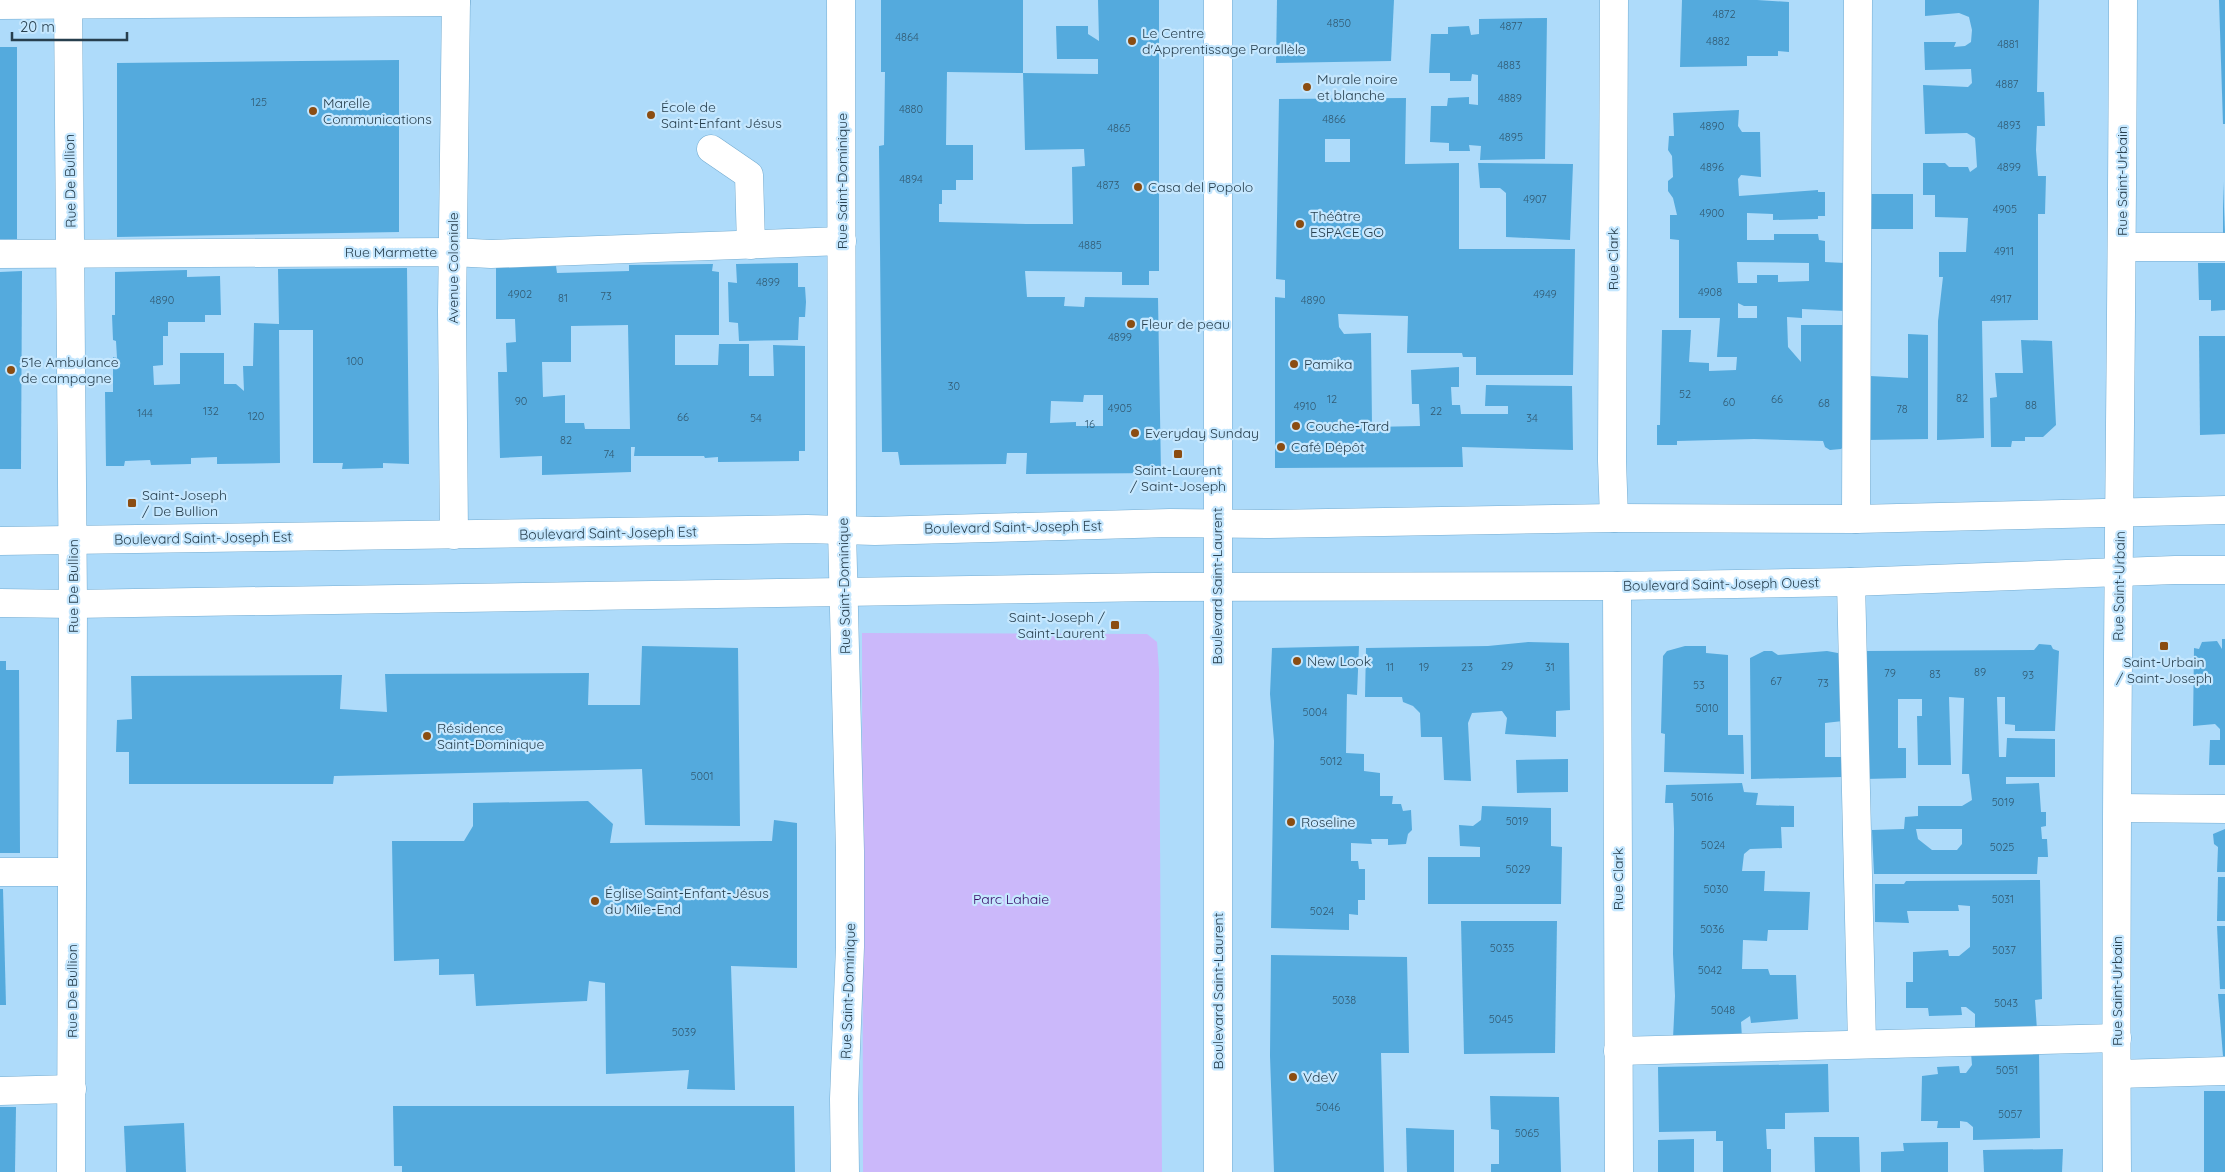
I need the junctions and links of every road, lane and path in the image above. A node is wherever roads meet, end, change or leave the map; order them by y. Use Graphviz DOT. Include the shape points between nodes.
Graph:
graph roads {
  1 [pos="841,0"];
  2 [pos="1218,0"];
  3 [pos="1614,0"];
  4 [pos="1858,0"];
  5 [pos="2123,0"];
  6 [pos="456,1"];
  7 [pos="68,2"];
  8 [pos="0,5"];
  9 [pos="711,149"];
  10 [pos="842,241"];
  11 [pos="751,245"];
  12 [pos="2225,247"];
  13 [pos="2122,248"];
  14 [pos="453,252"];
  15 [pos="0,254"];
  16 [pos="71,254"];
  17 [pos="2225,510"];
  18 [pos="2120,512"];
  19 [pos="1614,518"];
  20 [pos="1856,518"];
  21 [pos="1217,523"];
  22 [pos="842,530"];
  23 [pos="454,535"];
  24 [pos="73,539"];
  25 [pos="0,541"];
  26 [pos="2225,570"];
  27 [pos="2118,573"];
  28 [pos="1851,582"];
  29 [pos="1617,586"];
  30 [pos="1217,588"];
  31 [pos="844,592"];
  32 [pos="0,603"];
  33 [pos="73,604"];
  34 [pos="2118,808"];
  35 [pos="2225,809"];
  36 [pos="0,872"];
  37 [pos="71,872"];
  38 [pos="2117,1038"];
  39 [pos="1862,1044"];
  40 [pos="1618,1051"];
  41 [pos="2225,1071"];
  42 [pos="2117,1074"];
  43 [pos="72,1089"];
  44 [pos="0,1091"];
  45 [pos="71,1172"];
  46 [pos="845,1172"];
  47 [pos="1218,1172"];
  48 [pos="1619,1172"];
  49 [pos="2117,1172"];
  1 -- 10 [label="main road, Rue Saint-Dominique"];
  2 -- 21 [label="main road, Boulevard Saint-Laurent"];
  3 -- 19 [label="main road, Rue Clark"];
  4 -- 20 [label="main road"];
  5 -- 13 [label="main road, Rue Saint-Urbain"];
  6 -- 7 [label="main road"];
  6 -- 14 [label="main road, Avenue Coloniale"];
  7 -- 8 [label="main road"];
  7 -- 16 [label="main road, Rue De Bullion"];
  9 -- 11 [label="main road" via="749,175"];
  10 -- 11 [label="main road, Rue Marmette"];
  10 -- 22 [label="main road, Rue Saint-Dominique"];
  11 -- 14 [label="main road, Rue Marmette" via="491,254"];
  12 -- 13 [label="main road"];
  13 -- 18 [label="main road, Rue Saint-Urbain"];
  14 -- 16 [label="main road, Rue Marmette"];
  14 -- 23 [label="main road, Avenue Coloniale"];
  15 -- 16 [label="main road, Rue Marmette"];
  16 -- 24 [label="main road, Rue De Bullion"];
  17 -- 18 [label="main road"];
  18 -- 20 [label="main road"];
  18 -- 27 [label="main road, Rue Saint-Urbain"];
  19 -- 20 [label="main road"];
  19 -- 21 [label="main road"];
  21 -- 22 [label="main road, Boulevard Saint-Joseph Est"];
  21 -- 30 [label="main road, Boulevard Saint-Laurent"];
  22 -- 23 [label="main road, Boulevard Saint-Joseph Est"];
  22 -- 31 [label="main road, Rue Saint-Dominique"];
  23 -- 24 [label="main road, Boulevard Saint-Joseph Est"];
  24 -- 25 [label="main road, Boulevard Saint-Joseph Est"];
  24 -- 33 [label="main road, Rue De Bullion"];
  26 -- 27 [label="main road, Boulevard Saint-Joseph Ouest"];
  27 -- 28 [label="main road, Boulevard Saint-Joseph Ouest"];
  27 -- 34 [label="main road, Rue Saint-Urbain"];
  28 -- 29 [label="main road, Boulevard Saint-Joseph Ouest"];
  28 -- 39 [label="main road"];
  29 -- 30 [label="main road, Boulevard Saint-Joseph Ouest"];
  29 -- 40 [label="main road, Rue Clark"];
  30 -- 31 [label="main road"];
  30 -- 47 [label="main road, Boulevard Saint-Laurent"];
  31 -- 33 [label="main road"];
  31 -- 46 [label="main road, Rue Saint-Dominique" via="850,851"];
  32 -- 33 [label="main road"];
  33 -- 37 [label="main road, Rue De Bullion"];
  34 -- 35 [label="main road"];
  34 -- 38 [label="main road, Rue Saint-Urbain"];
  36 -- 37 [label="main road"];
  37 -- 43 [label="main road, Rue De Bullion"];
  38 -- 39 [label="main road"];
  38 -- 42 [label="main road, Rue Saint-Urbain"];
  39 -- 40 [label="main road"];
  40 -- 48 [label="main road, Rue Clark"];
  41 -- 42 [label="main road"];
  42 -- 49 [label="main road, Rue Saint-Urbain"];
  43 -- 44 [label="main road"];
  43 -- 45 [label="main road, Rue De Bullion"];
}
